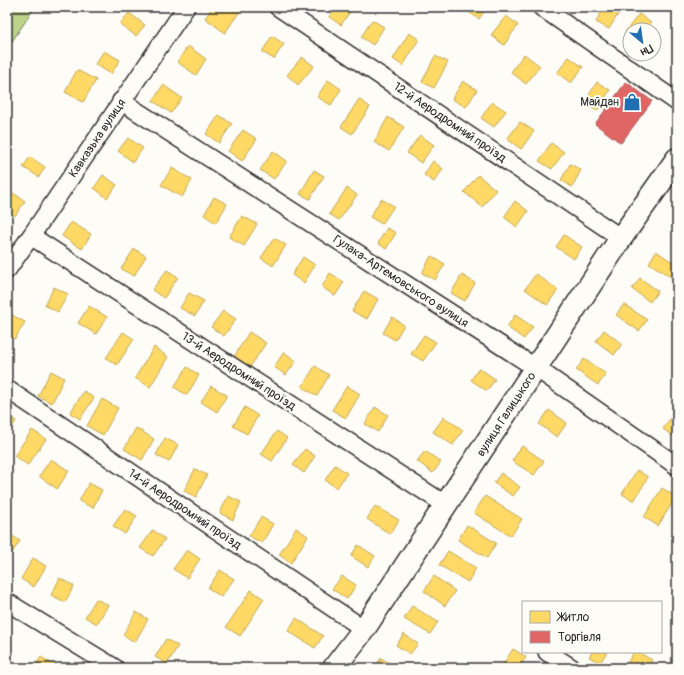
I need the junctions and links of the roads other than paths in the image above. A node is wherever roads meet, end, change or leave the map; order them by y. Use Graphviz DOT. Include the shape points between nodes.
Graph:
graph roads {
  1 [pos="186,7"];
  2 [pos="278,7"];
  3 [pos="541,7"];
  4 [pos="121,102"];
  5 [pos="677,102"];
  6 [pos="677,158"];
  7 [pos="31,236"];
  8 [pos="621,238"];
  9 [pos="7,270"];
  10 [pos="536,368"];
  11 [pos="7,389"];
  12 [pos="677,466"];
  13 [pos="446,505"];
  14 [pos="7,602"];
  15 [pos="364,629"];
  16 [pos="549,653"];
  17 [pos="115,668"];
  18 [pos="334,668"];
  19 [pos="572,668"];
  1 -- 4 [label="street, Кавказька вулиця"];
  2 -- 8 [label="street, 12-й Аеродромний проїзд"];
  3 -- 5 [label="street"];
  4 -- 7 [label="street, Кавказька вулиця"];
  4 -- 10 [label="street, Гулака-Артемовського вулиця"];
  6 -- 8 [label="street, вулиця Галицького"];
  7 -- 9 [label="street, Кавказька вулиця"];
  7 -- 13 [label="street, 13-й Аеродромний проїзд"];
  8 -- 10 [label="street, вулиця Галицького"];
  10 -- 12 [label="street, Гулака-Артемовського вулиця"];
  10 -- 13 [label="street, вулиця Галицького"];
  11 -- 15 [label="street, 14-й Аеродромний проїзд"];
  13 -- 15 [label="street, вулиця Галицького"];
  14 -- 17 [label="street"];
  15 -- 18 [label="street, вулиця Галицького"];
  16 -- 19 [label="street"];
}
